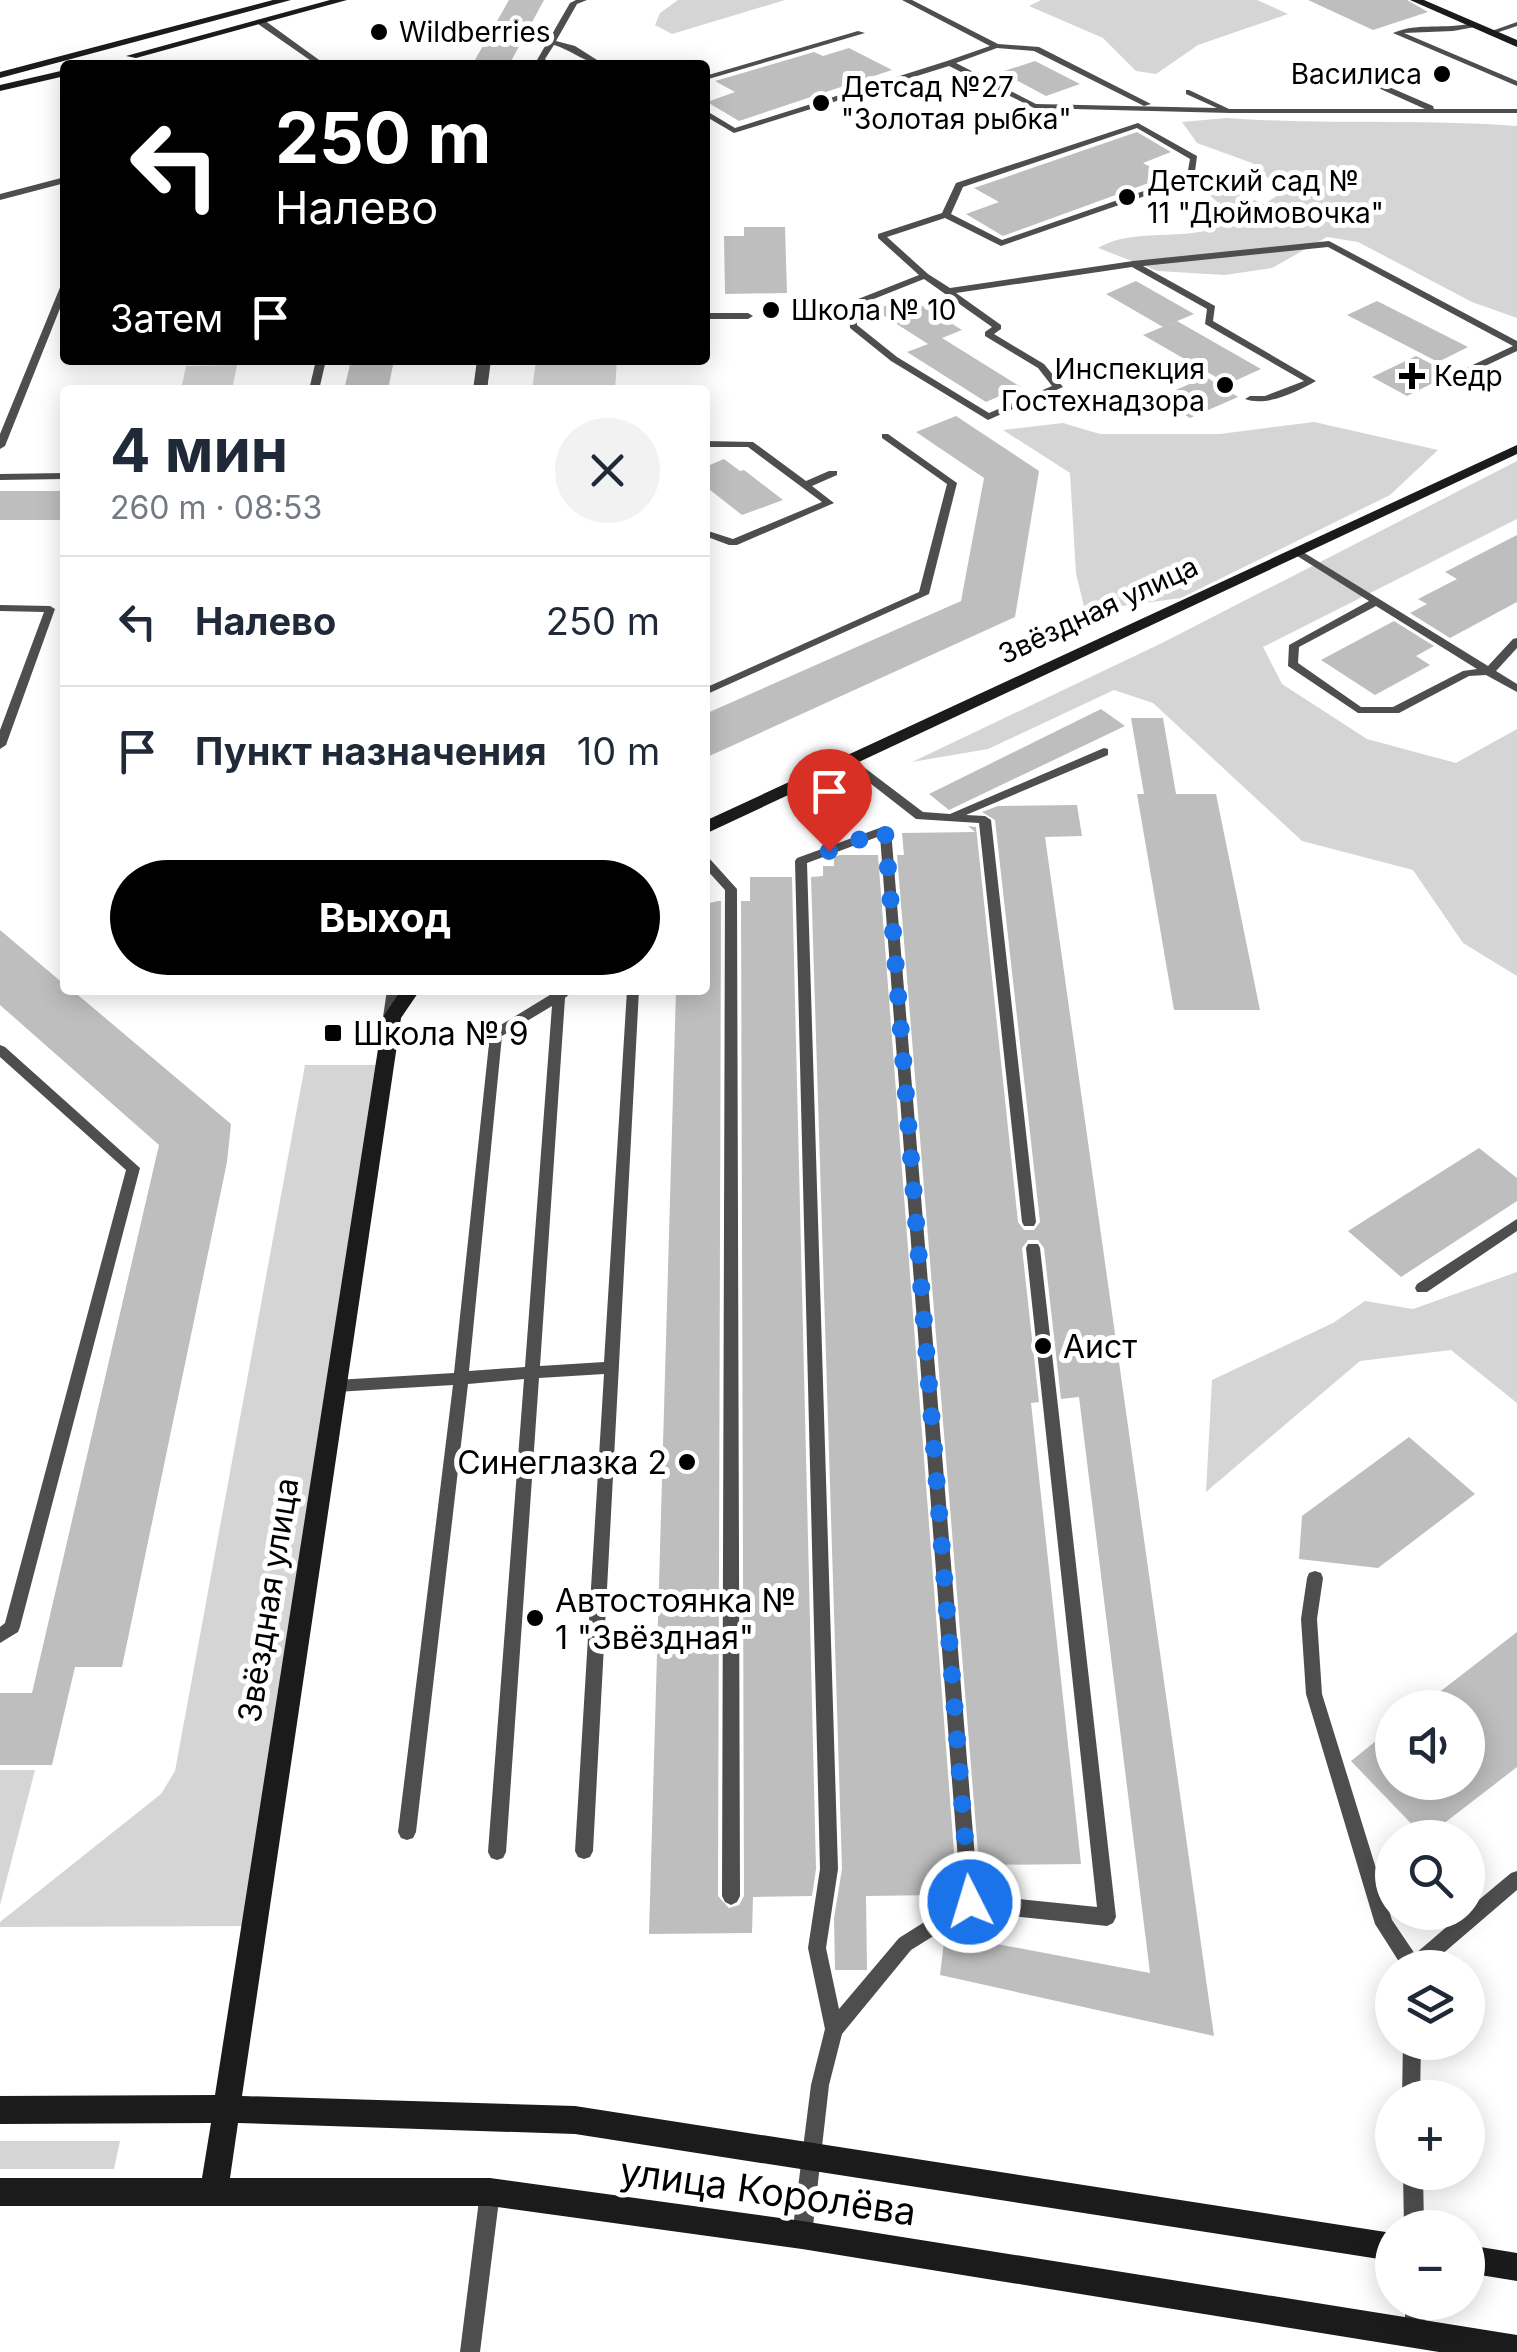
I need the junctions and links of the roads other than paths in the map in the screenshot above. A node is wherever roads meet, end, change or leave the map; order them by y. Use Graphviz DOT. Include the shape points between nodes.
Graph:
graph roads {
  1 [pos="286,0"];
  2 [pos="342,0"];
  3 [pos="583,0"];
  4 [pos="906,0"];
  5 [pos="1415,0"];
  6 [pos="260,22"];
  7 [pos="1517,24"];
  8 [pos="1472,25"];
  9 [pos="1490,32"];
  10 [pos="861,33"];
  11 [pos="552,42"];
  12 [pos="1517,44"];
  13 [pos="996,46"];
  14 [pos="115,60"];
  15 [pos="315,60"];
  16 [pos="541,60"];
  17 [pos="592,60"];
  18 [pos="950,63"];
  19 [pos="0,74"];
  20 [pos="60,75"];
  21 [pos="1360,76"];
  22 [pos="710,77"];
  23 [pos="1517,84"];
  24 [pos="0,88"];
  25 [pos="1189,92"];
  26 [pos="1154,108"];
  27 [pos="1435,110"];
  28 [pos="1230,111"];
  29 [pos="1517,111"];
  30 [pos="710,115"];
  31 [pos="60,181"];
  32 [pos="0,197"];
  33 [pos="946,215"];
  34 [pos="1133,264"];
  35 [pos="925,276"];
  36 [pos="948,291"];
  37 [pos="60,297"];
  38 [pos="710,316"];
  39 [pos="748,316"];
  40 [pos="1517,333"];
  41 [pos="1505,338"];
  42 [pos="1517,346"];
  43 [pos="1465,372"];
  44 [pos="1250,399"];
  45 [pos="885,436"];
  46 [pos="710,444"];
  47 [pos="0,446"];
  48 [pos="1517,449"];
  49 [pos="833,474"];
  50 [pos="0,476"];
  51 [pos="60,476"];
  52 [pos="805,485"];
  53 [pos="710,535"];
  54 [pos="1298,552"];
  55 [pos="1377,601"];
  56 [pos="0,608"];
  57 [pos="1517,641"];
  58 [pos="1490,671"];
  59 [pos="1517,688"];
  60 [pos="710,690"];
  61 [pos="0,745"];
  62 [pos="1104,752"];
  63 [pos="850,762"];
  64 [pos="950,818"];
  65 [pos="710,825"];
  66 [pos="710,866"];
  67 [pos="395,995"];
  68 [pos="407,995"];
  69 [pos="561,995"];
  70 [pos="564,995"];
  71 [pos="633,995"];
  72 [pos="392,1017"];
  73 [pos="0,1050"];
  74 [pos="1030,1222"];
  75 [pos="1517,1224"];
  76 [pos="1032,1248"];
  77 [pos="1422,1288"];
  78 [pos="612,1368"];
  79 [pos="532,1371"];
  80 [pos="461,1378"];
  81 [pos="336,1386"];
  82 [pos="1316,1578"];
  83 [pos="0,1636"];
  84 [pos="408,1832"];
  85 [pos="584,1851"];
  86 [pos="497,1852"];
  87 [pos="1517,1879"];
  88 [pos="731,1896"];
  89 [pos="970,1902"];
  90 [pos="1402,1950"];
  91 [pos="1434,1950"];
  92 [pos="834,2029"];
  93 [pos="226,2109"];
  94 [pos="0,2110"];
  95 [pos="810,2158"];
  96 [pos="0,2192"];
  97 [pos="490,2192"];
  98 [pos="214,2194"];
  99 [pos="802,2235"];
  100 [pos="1375,2244"];
  101 [pos="1485,2262"];
  102 [pos="1517,2267"];
  103 [pos="1415,2320"];
  104 [pos="1415,2334"];
  105 [pos="1517,2350"];
  106 [pos="470,2352"];
  1 -- 19 [label="main road"];
  2 -- 6 [label="main road"];
  3 -- 11 [label="lane" via="574,3"];
  4 -- 13 [label="lane"];
  5 -- 8 [label="main road"];
  6 -- 14 [label="main road"];
  6 -- 15 [label="lane"];
  7 -- 9 [label="lane"];
  8 -- 9 [label="main road"];
  8 -- 23 [label="lane" via="1452,33 1412,27 1397,33"];
  9 -- 12 [label="main road"];
  10 -- 22 [label="lane"];
  11 -- 16 [label="lane"];
  11 -- 17 [label="lane"];
  13 -- 18 [label="lane"];
  13 -- 26 [label="lane" via="1036,49"];
  18 -- 26 [label="lane" via="1034,106"];
  18 -- 30 [label="lane" via="734,130"];
  20 -- 24 [label="main road"];
  21 -- 27 [label="lane"];
  25 -- 28 [label="lane"];
  26 -- 28 [label="lane"];
  27 -- 28 [label="lane"];
  27 -- 29 [label="lane"];
  31 -- 32 [label="lane"];
  33 -- 33 [label="lane" via="959,185 1138,125 1194,158 1190,178 1001,243"];
  33 -- 35 [label="lane" via="881,236"];
  34 -- 36 [label="lane"];
  34 -- 41 [label="lane" via="1329,244"];
  34 -- 44 [label="lane" via="1212,308 1208,322 1311,381 1266,400"];
  35 -- 36 [label="lane"];
  35 -- 36 [label="lane" via="851,305 853,326 988,417 1058,388 1042,366 988,334 998,326"];
  37 -- 47 [label="lane"];
  38 -- 39 [label="lane"];
  40 -- 41 [label="lane"];
  41 -- 42 [label="lane"];
  42 -- 43 [label="lane"];
  45 -- 60 [label="lane" via="952,482 924,594"];
  46 -- 52 [label="lane" via="750,444"];
  48 -- 54 [label="main road, Звёздная улица"];
  49 -- 52 [label="lane"];
  50 -- 51 [label="lane"];
  52 -- 53 [label="lane" via="829,503 733,543"];
  54 -- 55 [label="lane"];
  54 -- 63 [label="main road, Звёздная улица"];
  55 -- 58 [label="lane"];
  55 -- 58 [label="lane" via="1294,644 1292,664 1358,710 1395,711 1467,672"];
  56 -- 61 [label="lane" via="50,608"];
  57 -- 58 [label="lane"];
  58 -- 59 [label="lane"];
  62 -- 64 [label="lane"];
  63 -- 64 [label="lane" via="920,816"];
  63 -- 65 [label="main road, Звёздная улица"];
  64 -- 74 [label="lane" via="985,820"];
  66 -- 88 [label="lane" via="731,889"];
  67 -- 72 [label="street, Звёздная улица"];
  68 -- 72 [label="main road, Звёздная улица"];
  69 -- 80 [label="lane" via="496,1034"];
  70 -- 79 [label="lane"];
  71 -- 78 [label="lane"];
  72 -- 81 [label="main road, Звёздная улица"];
  73 -- 83 [label="lane" via="133,1168 12,1627"];
  75 -- 77 [label="lane"];
  76 -- 89 [label="lane" via="1106,1917"];
  78 -- 79 [label="lane"];
  78 -- 85 [label="lane"];
  79 -- 80 [label="lane"];
  79 -- 86 [label="lane"];
  80 -- 81 [label="lane"];
  80 -- 84 [label="lane"];
  81 -- 93 [label="main road, Звёздная улица"];
  82 -- 90 [label="lane" via="1309,1619 1314,1694 1384,1924"];
  87 -- 91 [label="lane"];
  89 -- 92 [label="lane" via="904,1944"];
  89 -- 92 [label="lane" via="885,830 802,862 830,1868 817,1948"];
  92 -- 95 [label="lane"];
  93 -- 94 [label="main road, улица Королёва"];
  93 -- 95 [label="main road, улица Королёва" via="575,2120"];
  93 -- 98 [label="main road, Звёздная улица"];
  95 -- 99 [label="lane"];
  95 -- 100 [label="main road, улица Королёва"];
  96 -- 98 [label="main road, улица Королёва"];
  97 -- 98 [label="main road, улица Королёва"];
  97 -- 99 [label="main road, улица Королёва"];
  97 -- 106 [label="lane"];
  99 -- 104 [label="main road, улица Королёва"];
  101 -- 102 [label="main road"];
  103 -- 104 [label="lane"];
  104 -- 105 [label="main road, улица Королёва"];
}
